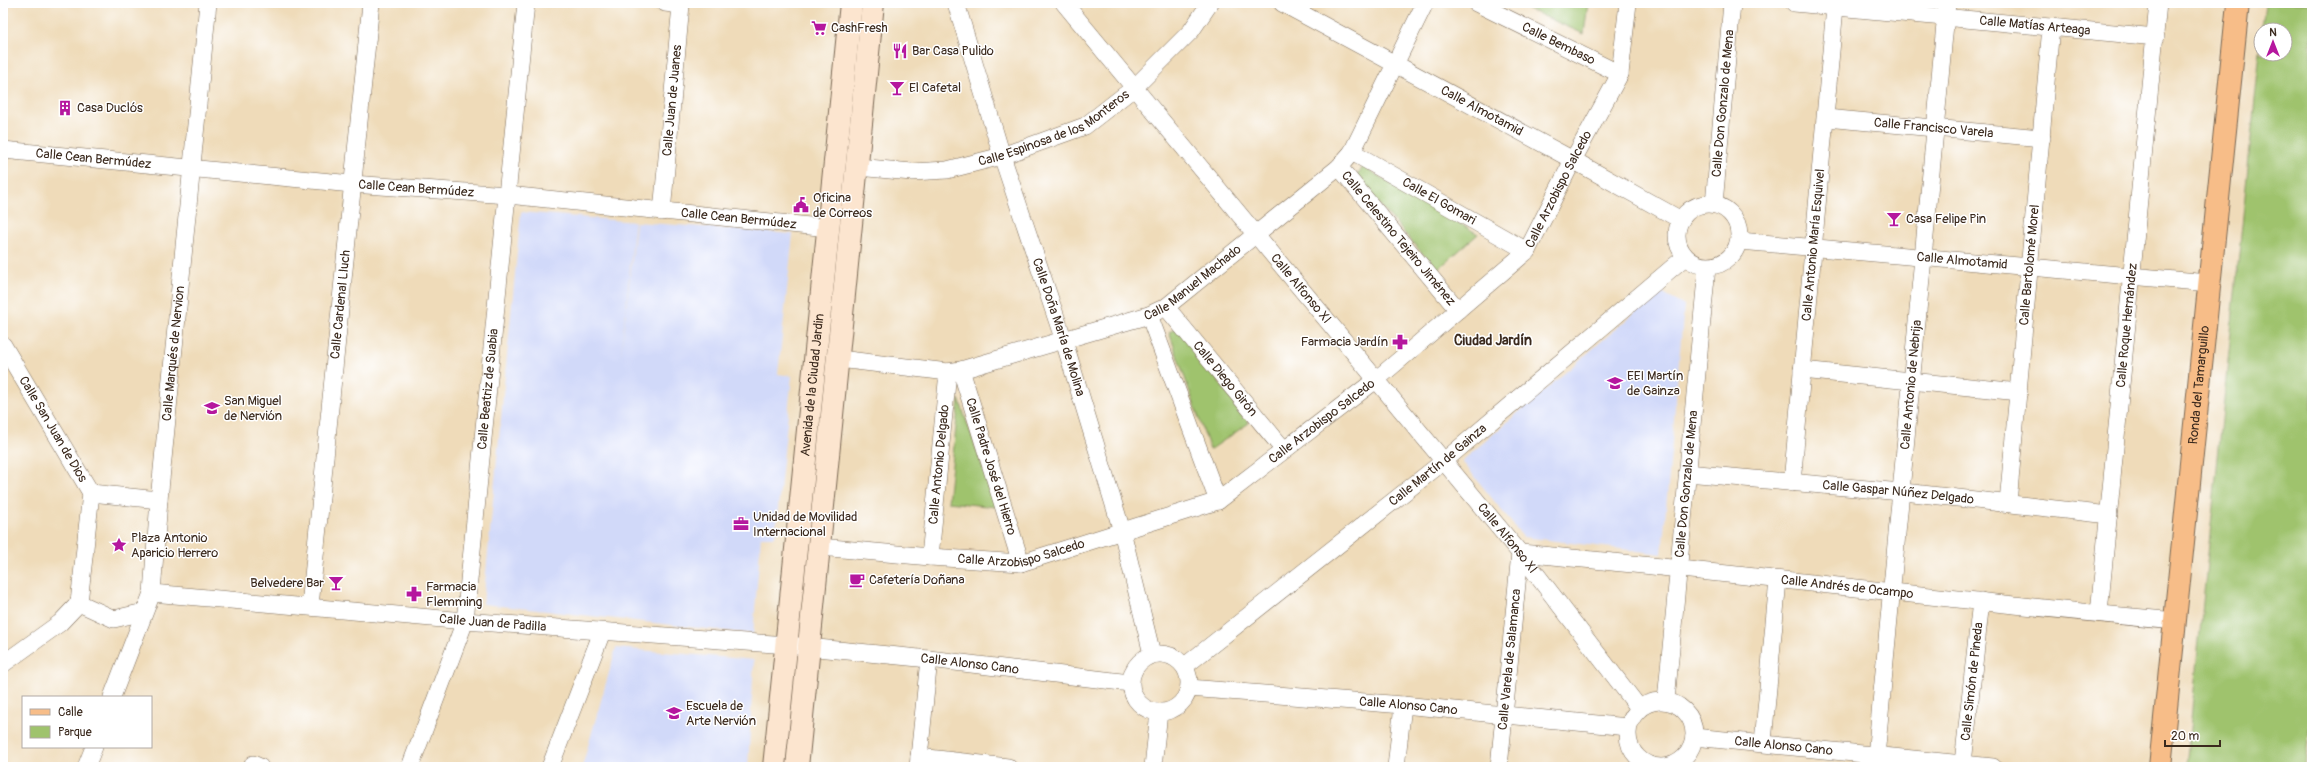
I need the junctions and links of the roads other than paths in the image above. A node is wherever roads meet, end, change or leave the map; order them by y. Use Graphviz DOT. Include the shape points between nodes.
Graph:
graph roads {
  1 [pos="208,3"];
  2 [pos="371,3"];
  3 [pos="526,3"];
  4 [pos="665,3"];
  5 [pos="851,3"];
  6 [pos="873,3"];
  7 [pos="956,3"];
  8 [pos="1064,3"];
  9 [pos="1210,3"];
  10 [pos="1282,3"];
  11 [pos="1425,3"];
  12 [pos="1476,3"];
  13 [pos="1628,3"];
  14 [pos="1732,3"];
  15 [pos="1794,3"];
  16 [pos="2158,3"];
  17 [pos="2238,3"];
  18 [pos="1835,7"];
  19 [pos="1946,10"];
  20 [pos="2051,27"];
  21 [pos="2156,37"];
  22 [pos="1396,66"];
  23 [pos="1620,74"];
  24 [pos="1135,87"];
  25 [pos="1826,118"];
  26 [pos="1935,128"];
  27 [pos="2042,138"];
  28 [pos="3,150"];
  29 [pos="1352,152"];
  30 [pos="1002,156"];
  31 [pos="1573,160"];
  32 [pos="192,167"];
  33 [pos="1339,167"];
  34 [pos="858,168"];
  35 [pos="352,184"];
  36 [pos="508,195"];
  37 [pos="1714,204"];
  38 [pos="662,212"];
  39 [pos="1681,220"];
  40 [pos="829,228"];
  41 [pos="1258,234"];
  42 [pos="1740,241"];
  43 [pos="1814,246"];
  44 [pos="1527,251"];
  45 [pos="1924,256"];
  46 [pos="1685,257"];
  47 [pos="1707,266"];
  48 [pos="2030,266"];
  49 [pos="2132,277"];
  50 [pos="2209,283"];
  51 [pos="1166,308"];
  52 [pos="1458,310"];
  53 [pos="1149,315"];
  54 [pos="1064,341"];
  55 [pos="3,345"];
  56 [pos="839,359"];
  57 [pos="1802,370"];
  58 [pos="955,371"];
  59 [pos="1377,379"];
  60 [pos="1912,381"];
  61 [pos="2019,392"];
  62 [pos="1284,450"];
  63 [pos="1444,461"];
  64 [pos="1687,473"];
  65 [pos="1792,483"];
  66 [pos="1901,492"];
  67 [pos="91,493"];
  68 [pos="159,500"];
  69 [pos="1218,501"];
  70 [pos="2008,503"];
  71 [pos="2109,515"];
  72 [pos="1122,531"];
  73 [pos="820,546"];
  74 [pos="1520,553"];
  75 [pos="930,557"];
  76 [pos="1021,563"];
  77 [pos="1678,568"];
  78 [pos="1778,580"];
  79 [pos="1892,592"];
  80 [pos="152,593"];
  81 [pos="1981,601"];
  82 [pos="79,603"];
  83 [pos="310,606"];
  84 [pos="144,612"];
  85 [pos="2099,614"];
  86 [pos="465,621"];
  87 [pos="2174,621"];
  88 [pos="602,632"];
  89 [pos="787,645"];
  90 [pos="809,648"];
  91 [pos="1152,654"];
  92 [pos="929,659"];
  93 [pos="3,664"];
  94 [pos="1185,666"];
  95 [pos="1130,684"];
  96 [pos="1189,688"];
  97 [pos="112,696"];
  98 [pos="1666,701"];
  99 [pos="1403,705"];
  100 [pos="1639,708"];
  101 [pos="1159,712"];
  102 [pos="1504,716"];
  103 [pos="1628,728"];
  104 [pos="1694,737"];
  105 [pos="1764,742"];
  106 [pos="94,748"];
  107 [pos="1875,761"];
  108 [pos="919,762"];
  109 [pos="1963,763"];
  110 [pos="1684,764"];
  111 [pos="1985,766"];
  112 [pos="86,767"];
  113 [pos="410,767"];
  114 [pos="550,767"];
  115 [pos="774,767"];
  116 [pos="797,767"];
  117 [pos="1008,767"];
  118 [pos="1153,767"];
  119 [pos="1396,767"];
  120 [pos="1499,767"];
  121 [pos="1660,767"];
  122 [pos="2160,767"];
  1 -- 32 [label="street, Calle Marqués de Nervion"];
  2 -- 35 [label="street, Calle Cardenal Lluch"];
  3 -- 36 [label="street, Calle Beatriz de Suabia"];
  4 -- 38 [label="street, Calle Juan de Juanes" via="681,5"];
  5 -- 40 [label="main road, Avenida de la Ciudad Jardin"];
  6 -- 34 [label="main road, Avenida de la Ciudad Jardin"];
  7 -- 30 [label="street, Calle Doña María de Molina"];
  8 -- 24 [label="street, Calle Alfonso XI"];
  9 -- 24 [label="street, Calle Espinosa de los Monteros" via="1191,31"];
  10 -- 22 [label="street, Calle Almotamid"];
  11 -- 22 [label="street, Calle Manuel Machado"];
  12 -- 23 [label="street, Calle Bembaso"];
  13 -- 23 [label="street, Calle Arzobispo Salcedo"];
  14 -- 37 [label="street, Calle Don Gonzalo de Mena"];
  15 -- 18 [label="street, Calle Matías Arteaga"];
  16 -- 21 [label="street, Calle Roque Hernández"];
  17 -- 50 [label="main road, Ronda del Tamarguillo"];
  18 -- 19 [label="street, Calle Matías Arteaga"];
  18 -- 25 [label="street, Calle Antonio María Esquivel"];
  19 -- 20 [label="street, Calle Matías Arteaga"];
  19 -- 26 [label="street, Calle Antonio de Nebrija"];
  20 -- 21 [label="street, Calle Matías Arteaga"];
  20 -- 27 [label="street, Calle Bartolomé Morel"];
  21 -- 49 [label="street, Calle Roque Hernández"];
  22 -- 29 [label="street, Calle Manuel Machado"];
  22 -- 31 [label="street, Calle Almotamid"];
  23 -- 31 [label="street, Calle Arzobispo Salcedo"];
  24 -- 30 [label="street, Calle Espinosa de los Monteros" via="1085,126"];
  24 -- 41 [label="street, Calle Alfonso XI"];
  25 -- 26 [label="street, Calle Francisco Varela"];
  25 -- 43 [label="street, Calle Antonio María Esquivel"];
  26 -- 27 [label="street, Calle Francisco Varela"];
  26 -- 45 [label="street, Calle Antonio de Nebrija"];
  27 -- 48 [label="street, Calle Bartolomé Morel"];
  28 -- 32 [label="street, Calle Cean Bermúdez"];
  29 -- 33 [label="street, Calle Manuel Machado"];
  29 -- 44 [label="street, Calle El Gomari"];
  30 -- 34 [label="street, Calle Espinosa de los Monteros" via="947,170 912,172"];
  30 -- 54 [label="street, Calle Doña María de Molina"];
  31 -- 39 [label="street, Calle Almotamid"];
  31 -- 44 [label="street, Calle Arzobispo Salcedo"];
  32 -- 35 [label="street, Calle Cean Bermúdez"];
  32 -- 68 [label="street, Calle Marqués de Nervion"];
  33 -- 41 [label="street, Calle Manuel Machado"];
  33 -- 52 [label="street, Calle Celestino Tejeiro Jiménez"];
  34 -- 56 [label="main road, Avenida de la Ciudad Jardin"];
  35 -- 36 [label="street, Calle Cean Bermúdez"];
  35 -- 83 [label="street, Calle Cardenal Lluch"];
  36 -- 38 [label="street, Calle Cean Bermúdez"];
  36 -- 86 [label="street, Calle Beatriz de Suabia"];
  37 -- 39 [label="street" via="1695,207"];
  37 -- 42 [label="street" via="1731,213 1737,222"];
  38 -- 40 [label="street, Calle Cean Bermúdez"];
  39 -- 46 [label="street" via="1677,239"];
  40 -- 89 [label="main road, Avenida de la Ciudad Jardin"];
  41 -- 51 [label="street, Calle Manuel Machado"];
  41 -- 59 [label="street, Calle Alfonso XI"];
  42 -- 43 [label="street, Calle Almotamid"];
  42 -- 47 [label="street" via="1728,260 1716,266"];
  43 -- 45 [label="street, Calle Almotamid"];
  43 -- 57 [label="street, Calle Antonio María Esquivel"];
  44 -- 52 [label="street, Calle Arzobispo Salcedo"];
  45 -- 48 [label="street, Calle Almotamid"];
  45 -- 60 [label="street, Calle Antonio de Nebrija"];
  46 -- 47 [label="street" via="1699,265"];
  46 -- 63 [label="street, Calle Martín de Gainza"];
  47 -- 64 [label="street, Calle Don Gonzalo de Mena"];
  48 -- 49 [label="street, Calle Almotamid"];
  48 -- 61 [label="street, Calle Bartolomé Morel"];
  49 -- 50 [label="street, Calle Almotamid"];
  49 -- 71 [label="street, Calle Roque Hernández"];
  50 -- 87 [label="main road, Ronda del Tamarguillo"];
  51 -- 53 [label="street, Calle Manuel Machado"];
  51 -- 62 [label="street, Calle Diego Girón"];
  52 -- 59 [label="street, Calle Arzobispo Salcedo"];
  53 -- 54 [label="street, Calle Manuel Machado"];
  53 -- 69 [label="street"];
  54 -- 58 [label="street, Calle Manuel Machado"];
  54 -- 72 [label="street, Calle Doña María de Molina"];
  55 -- 67 [label="street, Calle San Juan de Dios"];
  56 -- 58 [label="street, Calle Manuel Machado"];
  56 -- 73 [label="main road, Avenida de la Ciudad Jardin"];
  57 -- 60 [label="street"];
  57 -- 65 [label="street, Calle Antonio María Esquivel"];
  58 -- 75 [label="street, Calle Antonio Delgado"];
  58 -- 76 [label="street, Calle Padre José del Hierro"];
  59 -- 62 [label="street, Calle Arzobispo Salcedo"];
  59 -- 63 [label="street, Calle Alfonso XI"];
  60 -- 61 [label="street"];
  60 -- 66 [label="street, Calle Antonio de Nebrija"];
  61 -- 70 [label="street, Calle Bartolomé Morel"];
  62 -- 69 [label="street, Calle Arzobispo Salcedo"];
  63 -- 74 [label="street, Calle Alfonso XI"];
  63 -- 94 [label="street, Calle Martín de Gainza"];
  64 -- 65 [label="street, Calle Gaspar Núñez Delgado"];
  64 -- 77 [label="street, Calle Don Gonzalo de Mena"];
  65 -- 66 [label="street, Calle Gaspar Núñez Delgado"];
  66 -- 70 [label="street, Calle Gaspar Núñez Delgado"];
  66 -- 79 [label="street, Calle Antonio de Nebrija"];
  67 -- 68 [label="street"];
  67 -- 82 [label="street"];
  68 -- 80 [label="street, Calle Marqués de Nervion"];
  69 -- 72 [label="street, Calle Arzobispo Salcedo"];
  70 -- 71 [label="street, Calle Gaspar Núñez Delgado"];
  71 -- 85 [label="street, Calle Roque Hernández"];
  72 -- 76 [label="street, Calle Arzobispo Salcedo"];
  72 -- 91 [label="street, Calle Doña María de Molina"];
  73 -- 75 [label="street, Calle Arzobispo Salcedo"];
  73 -- 90 [label="main road, Avenida de la Ciudad Jardin"];
  74 -- 77 [label="street, Calle Andrés de Ocampo"];
  74 -- 100 [label="street, Calle Alfonso XI"];
  74 -- 102 [label="street, Calle Varela de Salamanca"];
  75 -- 76 [label="street, Calle Arzobispo Salcedo"];
  77 -- 78 [label="street, Calle Andrés de Ocampo"];
  77 -- 98 [label="street, Calle Don Gonzalo de Mena"];
  78 -- 79 [label="street, Calle Andrés de Ocampo"];
  78 -- 105 [label="street"];
  79 -- 81 [label="street, Calle Andrés de Ocampo"];
  79 -- 107 [label="street, Calle Antonio de Nebrija"];
  80 -- 83 [label="street, Calle Juan de Padilla"];
  80 -- 84 [label="street, Calle Marqués de Nervion"];
  81 -- 85 [label="street, Calle Andrés de Ocampo"];
  81 -- 109 [label="street, Calle Simón de Pineda"];
  82 -- 84 [label="street" via="114,619"];
  82 -- 93 [label="street" via="60,623"];
  83 -- 86 [label="street, Calle Juan de Padilla"];
  84 -- 97 [label="street, Calle Marqués de Nervion"];
  85 -- 87 [label="street, Calle Andrés de Ocampo"];
  86 -- 88 [label="street, Calle Juan de Padilla"];
  86 -- 113 [label="street, Calle Beatriz de Suabia"];
  87 -- 122 [label="main road, Ronda del Tamarguillo"];
  88 -- 89 [label="street, Calle Juan de Padilla"];
  88 -- 114 [label="street"];
  89 -- 90 [label="street, Calle Juan de Padilla"];
  89 -- 115 [label="main road, Avenida de la Ciudad Jardin"];
  90 -- 92 [label="street, Calle Alonso Cano"];
  90 -- 116 [label="main road, Avenida de la Ciudad Jardin"];
  91 -- 94 [label="street" via="1170,655"];
  91 -- 95 [label="street" via="1136,665"];
  92 -- 95 [label="street, Calle Alonso Cano"];
  92 -- 108 [label="street"];
  94 -- 96 [label="street" via="1190,680"];
  95 -- 101 [label="street" via="1134,696 1142,706"];
  96 -- 99 [label="street, Calle Alonso Cano"];
  96 -- 101 [label="street" via="1178,706"];
  98 -- 100 [label="street" via="1647,703"];
  98 -- 104 [label="street" via="1676,704 1690,717"];
  99 -- 102 [label="street, Calle Alonso Cano"];
  99 -- 119 [label="street"];
  100 -- 103 [label="street"];
  101 -- 118 [label="street"];
  102 -- 103 [label="street, Calle Alonso Cano"];
  102 -- 120 [label="street, Calle Varela de Salamanca"];
  103 -- 121 [label="street" via="1632,750 1648,764"];
  104 -- 105 [label="street, Calle Alonso Cano"];
  104 -- 110 [label="street"];
  105 -- 107 [label="street, Calle Alonso Cano"];
  106 -- 112 [label="street"];
  107 -- 109 [label="street, Calle Alonso Cano"];
  108 -- 117 [label="street"];
  109 -- 111 [label="street, Calle Alonso Cano"];
  110 -- 121 [label="street"];
}
